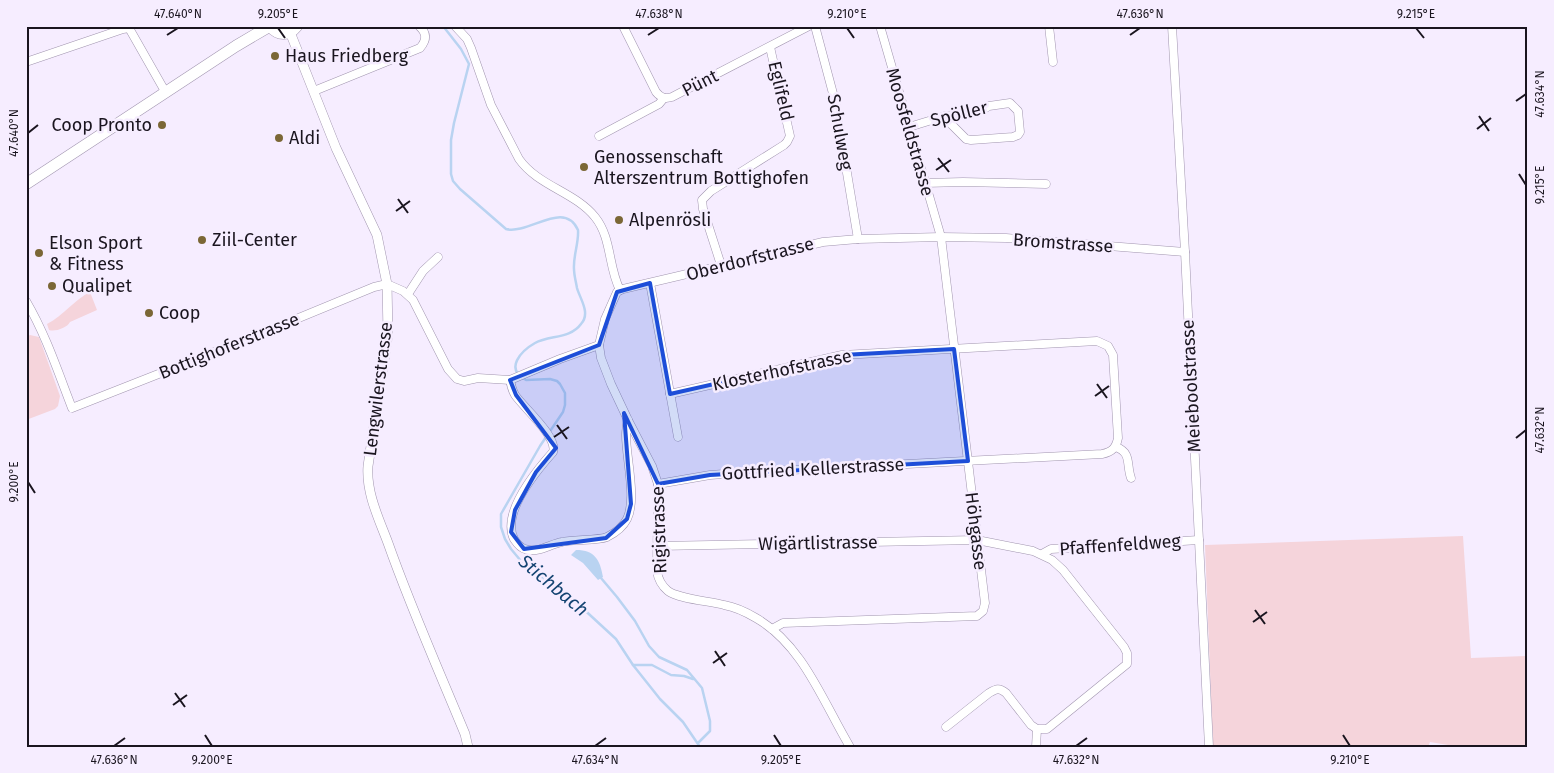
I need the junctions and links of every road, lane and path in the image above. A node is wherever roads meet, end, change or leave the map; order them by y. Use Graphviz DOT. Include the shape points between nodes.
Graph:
graph roads {
  1 [pos="270,26"];
  2 [pos="419,26"];
  3 [pos="455,26"];
  4 [pos="623,26"];
  5 [pos="809,26"];
  6 [pos="816,26"];
  7 [pos="880,26"];
  8 [pos="1049,26"];
  9 [pos="1172,26"];
  10 [pos="293,29"];
  11 [pos="770,47"];
  12 [pos="26,62"];
  13 [pos="1053,62"];
  14 [pos="314,91"];
  15 [pos="166,93"];
  16 [pos="664,98"];
  17 [pos="944,117"];
  18 [pos="909,127"];
  19 [pos="599,136"];
  20 [pos="925,183"];
  21 [pos="26,184"];
  22 [pos="1046,184"];
  23 [pos="940,237"];
  24 [pos="858,239"];
  25 [pos="1184,252"];
  26 [pos="438,257"];
  27 [pos="721,266"];
  28 [pos="650,283"];
  29 [pos="387,284"];
  30 [pos="620,290"];
  31 [pos="408,294"];
  32 [pos="26,302"];
  33 [pos="599,345"];
  34 [pos="954,349"];
  35 [pos="513,379"];
  36 [pos="670,394"];
  37 [pos="628,420"];
  38 [pos="678,436"];
  39 [pos="1116,447"];
  40 [pos="968,461"];
  41 [pos="1130,478"];
  42 [pos="658,484"];
  43 [pos="977,540"];
  44 [pos="1199,540"];
  45 [pos="658,546"];
  46 [pos="1042,554"];
  47 [pos="772,629"];
  48 [pos="946,727"];
  49 [pos="1036,729"];
  50 [pos="468,747"];
  51 [pos="850,747"];
  52 [pos="1036,747"];
  53 [pos="1209,747"];
  1 -- 10 [label="main road" via="279,33"];
  1 -- 15 [label="main road"];
  2 -- 14 [label="street" via="425,32 420,48"];
  3 -- 30 [label="street" via="472,48 491,105 519,160 536,177 582,204 599,222"];
  4 -- 16 [label="street, Pünt" via="656,92"];
  5 -- 11 [label="street, Pünt"];
  6 -- 24 [label="street, Schulweg" via="835,101"];
  7 -- 18 [label="street, Moosfeldstrasse"];
  8 -- 13 [label="street"];
  9 -- 25 [label="street, Meieboolstrasse"];
  10 -- 14 [label="street, Lengwilerstrasse"];
  11 -- 16 [label="street, Pünt" via="672,97"];
  11 -- 27 [label="street, Eglifeld" via="790,136 788,142 702,200"];
  12 -- 15 [label="street" via="129,28"];
  14 -- 29 [label="street, Lengwilerstrasse" via="336,148 377,235"];
  15 -- 21 [label="main road"];
  16 -- 19 [label="street" via="659,104"];
  17 -- 17 [label="street, Spöller" via="1010,103 1018,111 1020,128 1014,138 971,140"];
  17 -- 18 [label="street, Spöller"];
  18 -- 20 [label="street, Moosfeldstrasse"];
  20 -- 22 [label="street"];
  20 -- 23 [label="street, Moosfeldstrasse"];
  23 -- 24 [label="street, Oberdorfstrasse"];
  23 -- 25 [label="street, Bromstrasse" via="1006,238"];
  23 -- 34 [label="street, Höhgasse"];
  24 -- 27 [label="street, Oberdorfstrasse" via="823,242"];
  25 -- 44 [label="street, Meieboolstrasse"];
  26 -- 31 [label="street" via="423,271"];
  27 -- 28 [label="street, Oberdorfstrasse"];
  28 -- 30 [label="street, Oberdorfstrasse"];
  28 -- 36 [label="street"];
  29 -- 31 [label="street"];
  29 -- 32 [label="street, Bottighoferstrasse" via="374,286 72,408 43,331"];
  29 -- 50 [label="street, Lengwilerstrasse" via="388,334 368,466 369,483 402,582"];
  30 -- 33 [label="street" via="605,319"];
  31 -- 35 [label="street" via="456,379"];
  33 -- 35 [label="street"];
  33 -- 37 [label="street, Rigistrasse" via="611,384"];
  34 -- 36 [label="street, Klosterhofstrasse" via="842,355"];
  34 -- 39 [label="street, Klosterhofstrasse" via="1105,343 1113,355"];
  34 -- 40 [label="street, Höhgasse"];
  35 -- 37 [label="street" via="516,396 554,444 553,452 527,487 511,522 511,532 524,549 534,551 561,542 606,538 627,519 631,504"];
  36 -- 38 [label="street"];
  37 -- 42 [label="street, Rigistrasse"];
  39 -- 40 [label="street, Gottfried Kellerstrasse" via="1102,454"];
  39 -- 41 [label="street" via="1127,454"];
  40 -- 42 [label="street, Gottfried Kellerstrasse" via="710,475"];
  40 -- 43 [label="street, Höhgasse"];
  42 -- 45 [label="street, Rigistrasse"];
  43 -- 45 [label="street, Wigärtlistrasse"];
  43 -- 46 [label="street, Wigärtlistrasse"];
  43 -- 47 [label="street, Höhgasse" via="985,603 977,616 783,623"];
  44 -- 46 [label="street, Pfaffenfeldweg" via="1051,549"];
  44 -- 53 [label="street, Meieboolstrasse"];
  45 -- 47 [label="street, Rigistrasse" via="658,577 668,591 727,605 754,616"];
  46 -- 49 [label="street" via="1068,576 1124,647 1128,659 1122,670 1050,727"];
  47 -- 51 [label="street, Rigistrasse" via="799,658"];
  48 -- 49 [label="street" via="988,692 1002,689"];
  49 -- 52 [label="street"];
}
